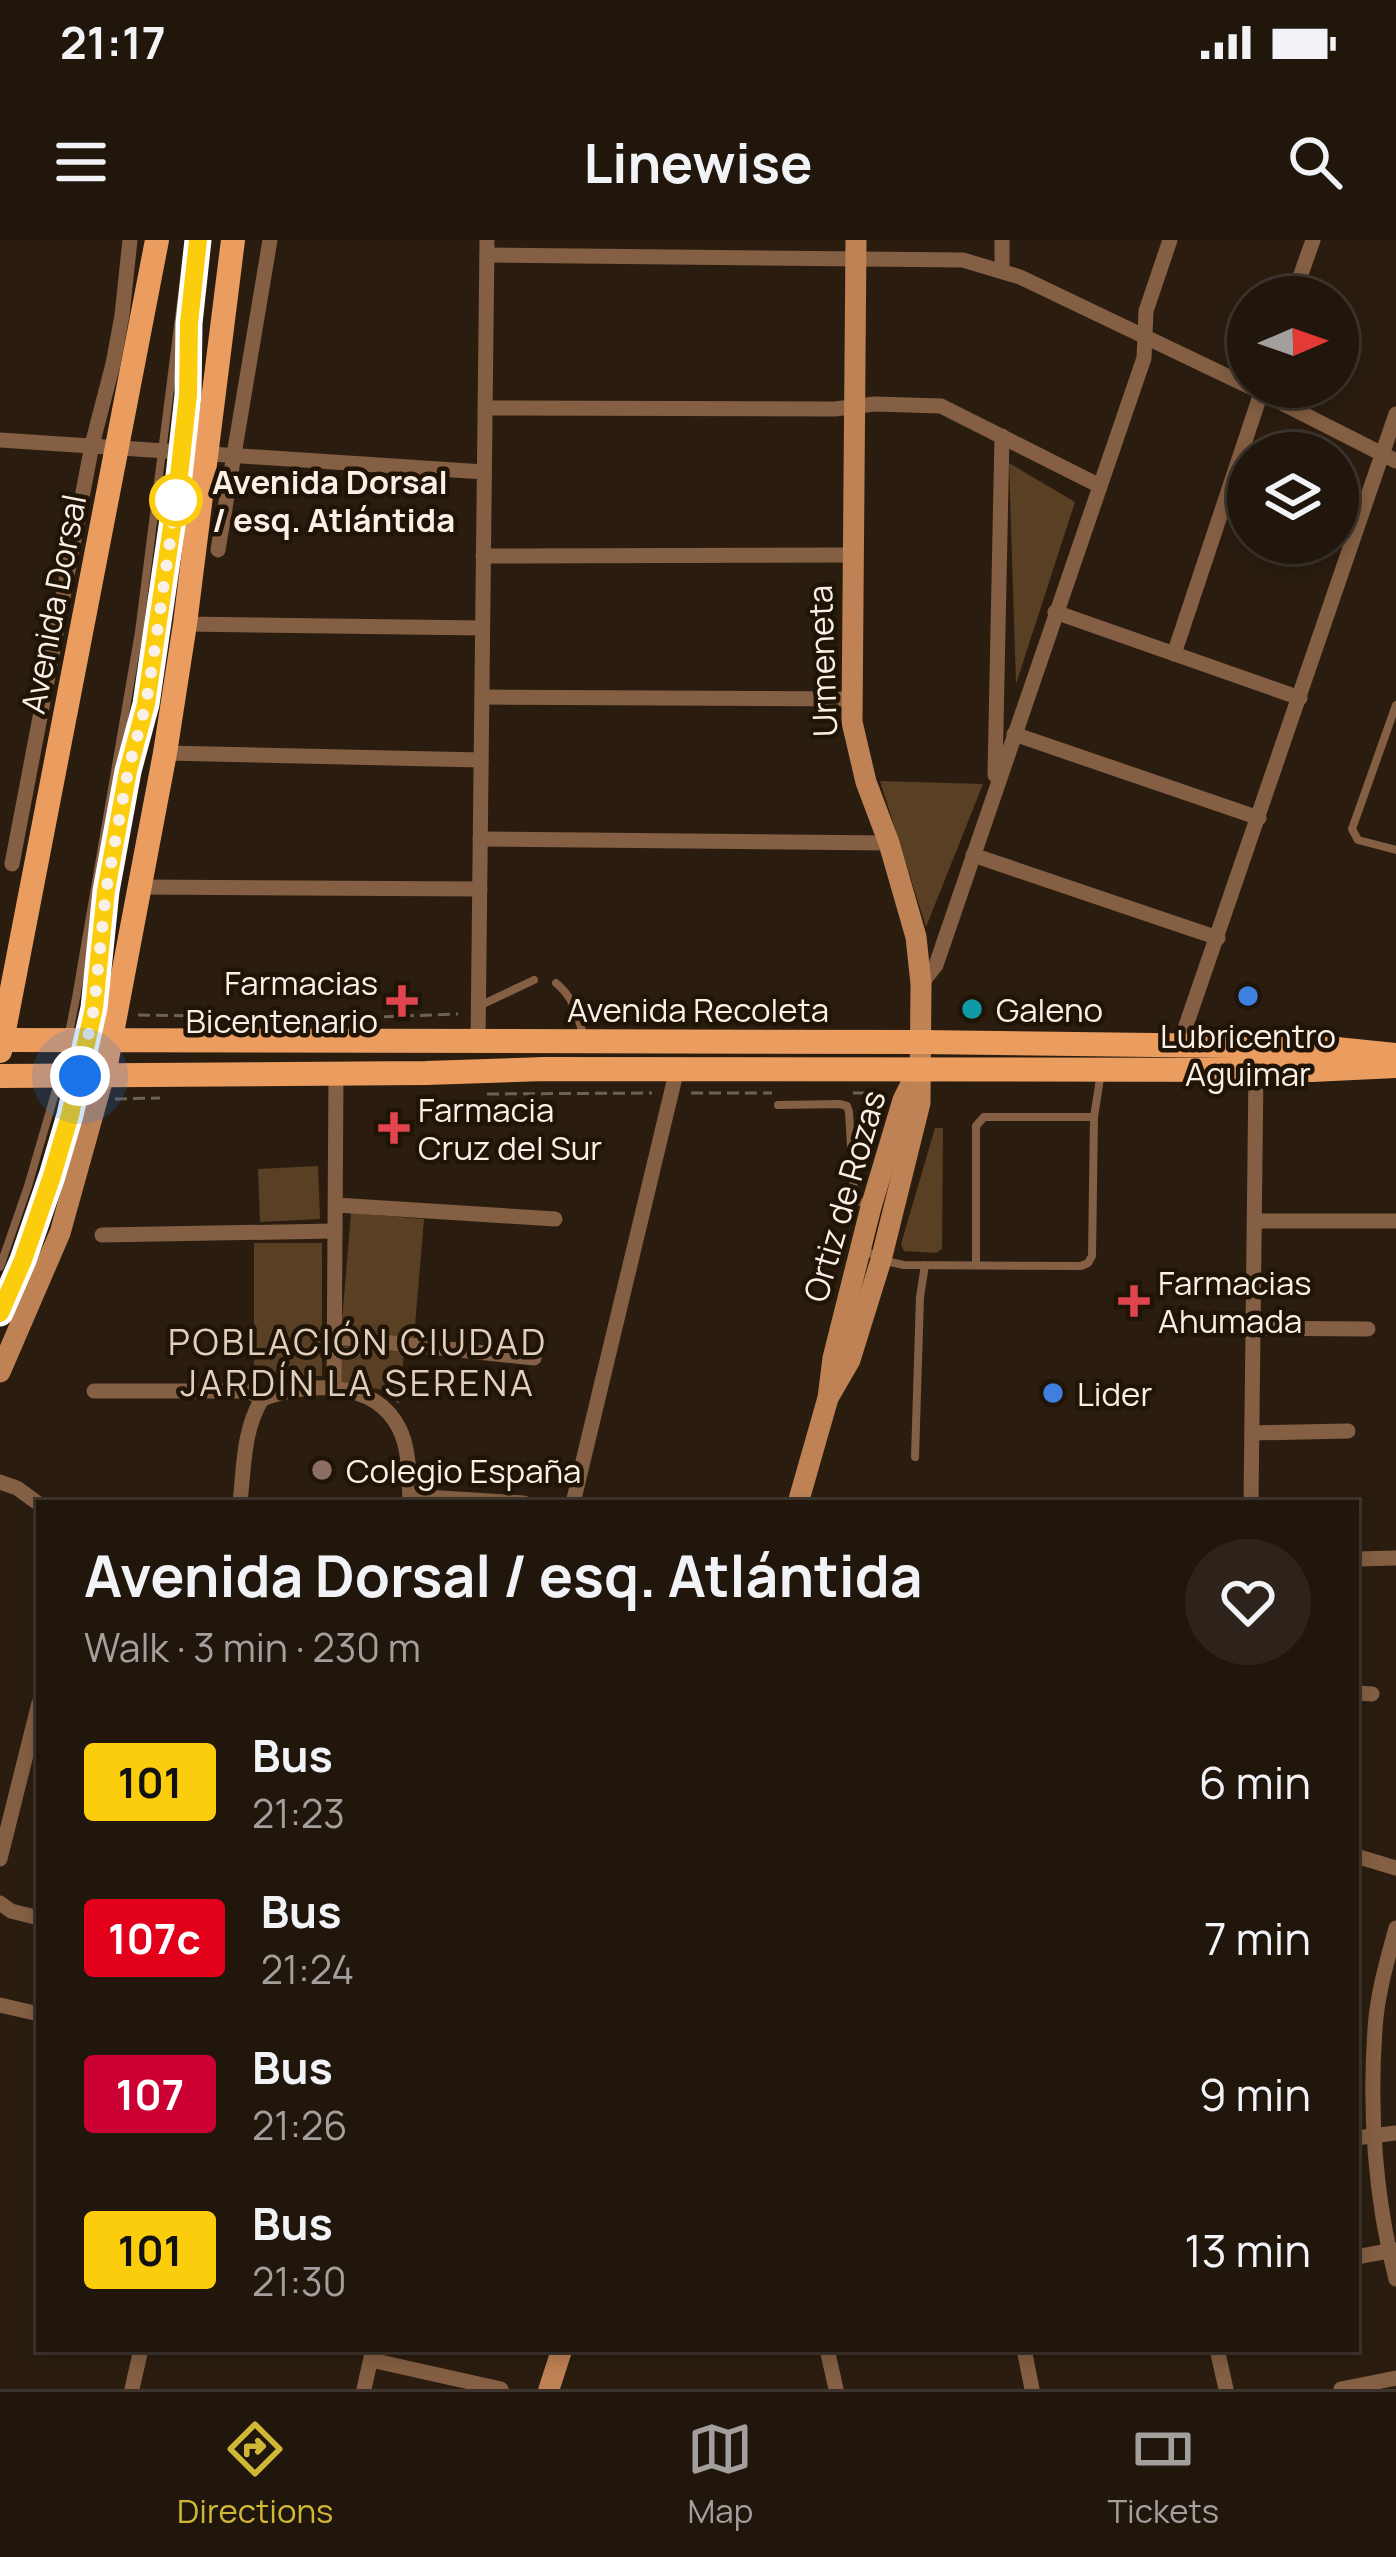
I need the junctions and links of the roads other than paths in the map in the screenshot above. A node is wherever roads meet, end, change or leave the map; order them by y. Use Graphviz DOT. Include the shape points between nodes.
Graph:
graph roads {
  1 [pos="130,240"];
  2 [pos="160,240"];
  3 [pos="194,240"];
  4 [pos="232,240"];
  5 [pos="270,240"];
  6 [pos="1002,240"];
  7 [pos="1170,240"];
  8 [pos="1313,240"];
  9 [pos="487,248"];
  10 [pos="650,248"];
  11 [pos="856,249"];
  12 [pos="1001,269"];
  13 [pos="1300,276"];
  14 [pos="1145,335"];
  15 [pos="1227,375"];
  16 [pos="854,406"];
  17 [pos="485,408"];
  18 [pos="1249,408"];
  19 [pos="1293,408"];
  20 [pos="1396,414"];
  21 [pos="1002,436"];
  22 [pos="0,440"];
  23 [pos="105,446"];
  24 [pos="163,450"];
  25 [pos="194,452"];
  26 [pos="236,455"];
  27 [pos="1389,458"];
  28 [pos="484,472"];
  29 [pos="1100,486"];
  30 [pos="218,550"];
  31 [pos="852,555"];
  32 [pos="483,556"];
  33 [pos="1055,612"];
  34 [pos="184,624"];
  35 [pos="482,628"];
  36 [pos="1174,654"];
  37 [pos="482,697"];
  38 [pos="1300,698"];
  39 [pos="851,699"];
  40 [pos="1396,705"];
  41 [pos="1014,734"];
  42 [pos="165,753"];
  43 [pos="481,760"];
  44 [pos="995,790"];
  45 [pos="1259,818"];
  46 [pos="480,839"];
  47 [pos="890,843"];
  48 [pos="1396,850"];
  49 [pos="973,855"];
  50 [pos="12,864"];
  51 [pos="140,887"];
  52 [pos="479,889"];
  53 [pos="1218,938"];
  54 [pos="534,980"];
  55 [pos="556,983"];
  56 [pos="921,983"];
  57 [pos="478,1010"];
  58 [pos="89,1040"];
  59 [pos="478,1041"];
  60 [pos="585,1041"];
  61 [pos="707,1041"];
  62 [pos="920,1042"];
  63 [pos="1,1043"];
  64 [pos="1179,1046"];
  65 [pos="1396,1055"];
  66 [pos="1396,1066"];
  67 [pos="919,1070"];
  68 [pos="1101,1070"];
  69 [pos="1256,1070"];
  70 [pos="336,1074"];
  71 [pos="0,1076"];
  72 [pos="81,1076"];
  73 [pos="674,1081"];
  74 [pos="778,1105"];
  75 [pos="1094,1117"];
  76 [pos="336,1205"];
  77 [pos="871,1207"];
  78 [pos="66,1216"];
  79 [pos="555,1219"];
  80 [pos="1255,1221"];
  81 [pos="1396,1221"];
  82 [pos="335,1231"];
  83 [pos="102,1235"];
  84 [pos="871,1253"];
  85 [pos="976,1264"];
  86 [pos="925,1265"];
  87 [pos="0,1267"];
  88 [pos="0,1317"];
  89 [pos="1253,1328"];
  90 [pos="1368,1329"];
  91 [pos="334,1337"];
  92 [pos="534,1358"];
  93 [pos="0,1372"];
  94 [pos="334,1388"];
  95 [pos="94,1391"];
  96 [pos="262,1399"];
  97 [pos="1348,1432"];
  98 [pos="1252,1433"];
  99 [pos="915,1457"];
  100 [pos="0,1482"];
  101 [pos="240,1500"];
  102 [pos="410,1500"];
  103 [pos="574,1500"];
  104 [pos="799,1500"];
  105 [pos="1250,1500"];
  106 [pos="36,1502"];
  107 [pos="1359,1558"];
  108 [pos="1396,1558"];
  109 [pos="36,1715"];
  110 [pos="1359,1857"];
  111 [pos="0,1859"];
  112 [pos="1396,1868"];
  113 [pos="0,1904"];
  114 [pos="36,1917"];
  115 [pos="1396,1928"];
  116 [pos="0,2005"];
  117 [pos="36,2013"];
  118 [pos="1396,2133"];
  119 [pos="1365,2137"];
  120 [pos="1392,2250"];
  121 [pos="1359,2256"];
  122 [pos="1396,2279"];
  123 [pos="140,2352"];
  124 [pos="561,2352"];
  125 [pos="828,2352"];
  126 [pos="1025,2352"];
  127 [pos="1218,2352"];
  128 [pos="372,2355"];
  129 [pos="1396,2378"];
  130 [pos="132,2389"];
  131 [pos="364,2389"];
  132 [pos="501,2389"];
  133 [pos="549,2389"];
  134 [pos="836,2389"];
  135 [pos="1032,2389"];
  136 [pos="1226,2389"];
  137 [pos="1341,2389"];
  1 -- 23 [label="street"];
  2 -- 23 [label="main road, Avenida Dorsal"];
  3 -- 24 [label="lane"];
  3 -- 25 [label="lane"];
  4 -- 25 [label="main road"];
  5 -- 26 [label="street"];
  6 -- 12 [label="street"];
  7 -- 14 [label="street"];
  8 -- 13 [label="street"];
  9 -- 10 [label="street"];
  9 -- 17 [label="street"];
  10 -- 11 [label="street"];
  11 -- 12 [label="street"];
  11 -- 16 [label="street, Urmeneta"];
  12 -- 14 [label="street"];
  14 -- 15 [label="street"];
  14 -- 29 [label="street"];
  16 -- 17 [label="street"];
  16 -- 21 [label="street" via="941,406"];
  16 -- 31 [label="street, Urmeneta"];
  17 -- 28 [label="street"];
  18 -- 36 [label="street"];
  19 -- 27 [label="street"];
  20 -- 27 [label="street"];
  21 -- 29 [label="street"];
  21 -- 44 [label="street"];
  22 -- 23 [label="street"];
  23 -- 24 [label="street"];
  23 -- 50 [label="street"];
  23 -- 63 [label="main road, Avenida Dorsal"];
  24 -- 25 [label="street"];
  24 -- 58 [label="lane"];
  25 -- 26 [label="street"];
  25 -- 34 [label="main road"];
  25 -- 58 [label="lane" via="106,891"];
  26 -- 28 [label="street"];
  26 -- 30 [label="street"];
  27 -- 38 [label="street"];
  28 -- 32 [label="street"];
  29 -- 33 [label="street"];
  31 -- 32 [label="street"];
  31 -- 39 [label="street, Urmeneta"];
  32 -- 35 [label="street"];
  33 -- 36 [label="street"];
  33 -- 41 [label="street"];
  34 -- 35 [label="street"];
  34 -- 42 [label="main road"];
  35 -- 37 [label="street"];
  36 -- 38 [label="street"];
  37 -- 39 [label="street"];
  37 -- 43 [label="street"];
  38 -- 45 [label="street"];
  39 -- 47 [label="street, Urmeneta" via="858,754"];
  40 -- 48 [label="lane" via="1352,829 1358,840"];
  41 -- 44 [label="street"];
  41 -- 45 [label="street"];
  42 -- 43 [label="street"];
  42 -- 51 [label="main road"];
  43 -- 46 [label="street"];
  44 -- 49 [label="street"];
  45 -- 53 [label="street"];
  46 -- 47 [label="street"];
  46 -- 52 [label="street"];
  47 -- 56 [label="street, Urmeneta"];
  49 -- 53 [label="street"];
  49 -- 56 [label="street" via="936,965"];
  51 -- 52 [label="street"];
  51 -- 58 [label="main road"];
  52 -- 57 [label="street"];
  53 -- 64 [label="street"];
  54 -- 57 [label="lane"];
  55 -- 60 [label="lane" via="574,1003"];
  56 -- 62 [label="street, Urmeneta"];
  57 -- 59 [label="street"];
  58 -- 59 [label="main road, Avenida Recoleta"];
  58 -- 63 [label="main road, Avenida Recoleta"];
  58 -- 72 [label="main road"];
  58 -- 72 [label="lane"];
  59 -- 60 [label="main road, Avenida Recoleta"];
  60 -- 61 [label="main road, Avenida Recoleta"];
  61 -- 62 [label="main road, Avenida Recoleta"];
  61 -- 73 [label="main road" via="686,1052"];
  62 -- 64 [label="main road, Avenida Recoleta"];
  62 -- 67 [label="street, Urmeneta"];
  64 -- 65 [label="main road, Avenida Recoleta"];
  66 -- 69 [label="main road, Avenida Recoleta"];
  67 -- 68 [label="main road, Avenida Recoleta"];
  67 -- 73 [label="main road, Avenida Recoleta"];
  67 -- 77 [label="street, Ortiz de Rozas"];
  67 -- 84 [label="street, Ortiz de Rozas" via="920,1103"];
  68 -- 69 [label="main road, Avenida Recoleta"];
  68 -- 75 [label="lane"];
  69 -- 80 [label="street"];
  70 -- 72 [label="main road, Avenida Recoleta"];
  70 -- 73 [label="main road, Avenida Recoleta"];
  70 -- 76 [label="street"];
  71 -- 72 [label="main road, Avenida Recoleta"];
  72 -- 78 [label="street"];
  72 -- 87 [label="lane" via="34,1168"];
  72 -- 88 [label="lane"];
  73 -- 103 [label="street"];
  74 -- 77 [label="lane" via="847,1106 854,1195"];
  75 -- 85 [label="lane" via="1088,1263"];
  75 -- 85 [label="lane" via="980,1120"];
  76 -- 79 [label="street"];
  76 -- 82 [label="street"];
  77 -- 84 [label="street, Ortiz de Rozas"];
  78 -- 88 [label="lane"];
  78 -- 93 [label="street"];
  80 -- 81 [label="street"];
  80 -- 89 [label="street"];
  82 -- 83 [label="street"];
  82 -- 91 [label="street"];
  84 -- 86 [label="lane"];
  84 -- 104 [label="street, Ortiz de Rozas" via="850,1360 828,1398"];
  85 -- 86 [label="lane"];
  86 -- 99 [label="lane"];
  89 -- 90 [label="street"];
  89 -- 98 [label="street"];
  91 -- 92 [label="street"];
  91 -- 94 [label="street"];
  94 -- 96 [label="street"];
  94 -- 102 [label="street" via="359,1392 388,1411 401,1431"];
  95 -- 96 [label="street" via="249,1391"];
  96 -- 101 [label="street" via="247,1435"];
  97 -- 98 [label="street"];
  98 -- 105 [label="street"];
  100 -- 106 [label="street"];
  107 -- 108 [label="street"];
  109 -- 111 [label="street"];
  110 -- 112 [label="street"];
  113 -- 114 [label="street"];
  115 -- 119 [label="street" via="1375,2028"];
  116 -- 117 [label="street"];
  118 -- 119 [label="street"];
  119 -- 120 [label="street"];
  120 -- 121 [label="street"];
  120 -- 122 [label="street"];
  123 -- 130 [label="street"];
  124 -- 133 [label="street"];
  125 -- 134 [label="street"];
  126 -- 135 [label="street"];
  127 -- 136 [label="street"];
  128 -- 131 [label="street"];
  128 -- 132 [label="street"];
  129 -- 137 [label="street"];
}
